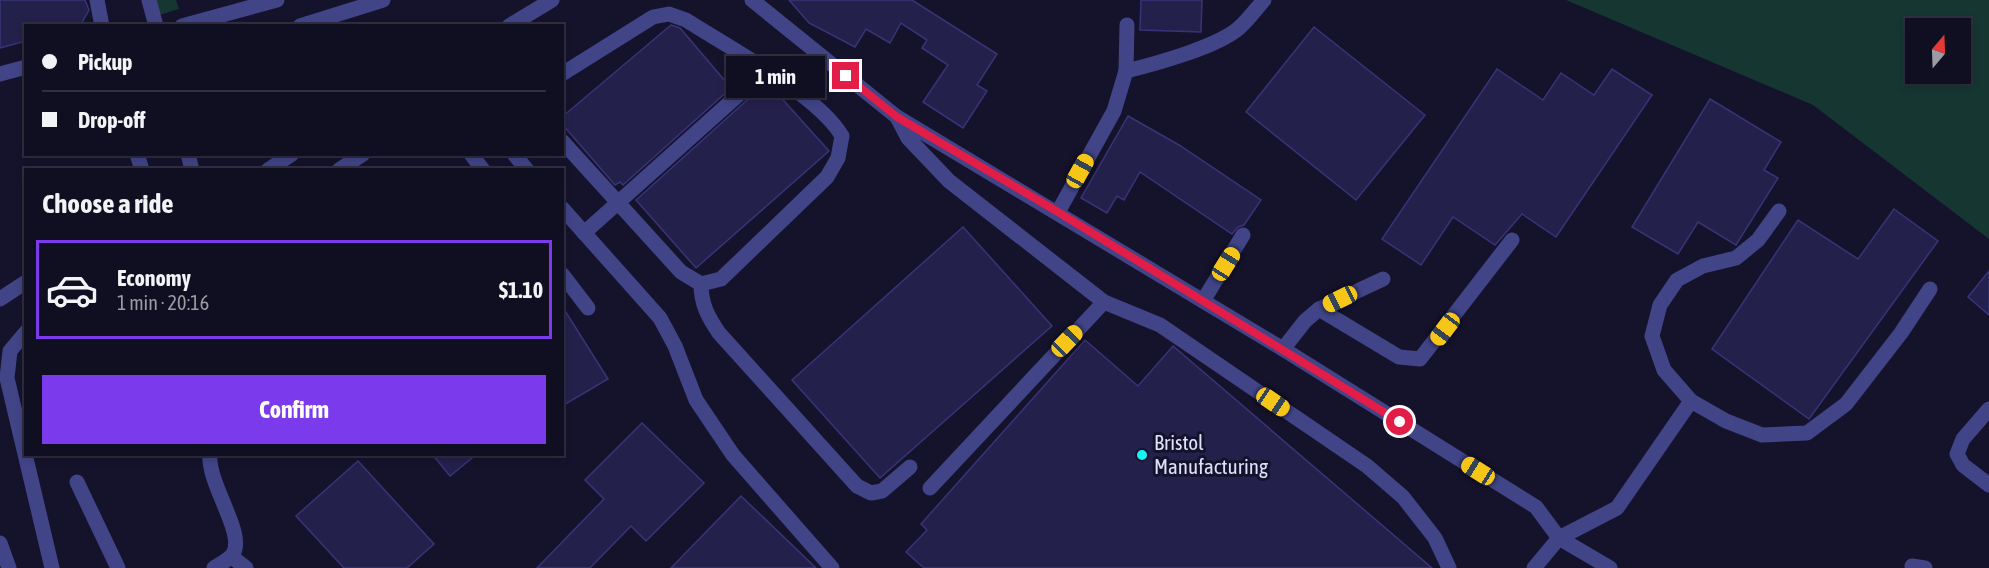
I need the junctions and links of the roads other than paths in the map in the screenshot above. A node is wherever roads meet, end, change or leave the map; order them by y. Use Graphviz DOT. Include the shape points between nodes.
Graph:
graph roads {
  1 [pos="97,0"];
  2 [pos="149,0"];
  3 [pos="277,0"];
  4 [pos="383,0"];
  5 [pos="552,0"];
  6 [pos="752,0"];
  7 [pos="1264,0"];
  8 [pos="102,24"];
  9 [pos="155,24"];
  10 [pos="189,24"];
  11 [pos="306,24"];
  12 [pos="512,24"];
  13 [pos="1127,25"];
  14 [pos="24,68"];
  15 [pos="765,71"];
  16 [pos="1126,71"];
  17 [pos="564,73"];
  18 [pos="0,74"];
  19 [pos="897,117"];
  20 [pos="564,143"];
  21 [pos="289,156"];
  22 [pos="360,156"];
  23 [pos="516,156"];
  24 [pos="271,168"];
  25 [pos="342,168"];
  26 [pos="525,168"];
  27 [pos="619,203"];
  28 [pos="564,210"];
  29 [pos="1779,211"];
  30 [pos="1058,212"];
  31 [pos="584,233"];
  32 [pos="1244,235"];
  33 [pos="1512,240"];
  34 [pos="564,277"];
  35 [pos="1383,279"];
  36 [pos="24,283"];
  37 [pos="700,284"];
  38 [pos="1930,289"];
  39 [pos="0,299"];
  40 [pos="1203,301"];
  41 [pos="1104,302"];
  42 [pos="588,308"];
  43 [pos="1319,309"];
  44 [pos="24,334"];
  45 [pos="1284,350"];
  46 [pos="1691,401"];
  47 [pos="1989,409"];
  48 [pos="24,450"];
  49 [pos="25,456"];
  50 [pos="210,456"];
  51 [pos="910,467"];
  52 [pos="77,482"];
  53 [pos="1989,485"];
  54 [pos="930,488"];
  55 [pos="1559,538"];
  56 [pos="0,543"];
  57 [pos="232,557"];
  58 [pos="9,568"];
  59 [pos="52,568"];
  60 [pos="118,568"];
  61 [pos="214,568"];
  62 [pos="246,568"];
  63 [pos="831,568"];
  64 [pos="1449,568"];
  65 [pos="1534,568"];
  66 [pos="1610,568"];
  1 -- 8 [label="street"];
  2 -- 9 [label="street"];
  3 -- 10 [label="street"];
  4 -- 11 [label="street"];
  5 -- 12 [label="street"];
  6 -- 19 [label="street"];
  7 -- 16 [label="street" via="1238,29 1157,64"];
  13 -- 16 [label="street"];
  14 -- 18 [label="street"];
  15 -- 17 [label="street" via="686,20 669,14 653,17"];
  15 -- 27 [label="street"];
  15 -- 37 [label="street" via="833,121 843,136 838,158 827,177 721,279"];
  16 -- 30 [label="street" via="1114,111"];
  19 -- 30 [label="street"];
  19 -- 41 [label="street" via="908,138 948,181"];
  20 -- 27 [label="street"];
  21 -- 24 [label="street"];
  22 -- 25 [label="street"];
  23 -- 26 [label="street"];
  27 -- 31 [label="street"];
  27 -- 37 [label="street" via="681,272"];
  28 -- 31 [label="street"];
  29 -- 46 [label="street" via="1758,240 1736,258 1703,266 1677,280 1660,305 1652,336 1664,370"];
  30 -- 40 [label="street"];
  31 -- 63 [label="street" via="660,318 696,400 733,455"];
  32 -- 40 [label="street"];
  33 -- 43 [label="street" via="1420,359 1399,357"];
  34 -- 42 [label="street"];
  35 -- 43 [label="street"];
  36 -- 39 [label="street"];
  37 -- 51 [label="street" via="706,314 719,333 857,486 871,493 882,491"];
  38 -- 46 [label="street" via="1846,404 1807,433 1762,435"];
  40 -- 45 [label="street"];
  41 -- 54 [label="street"];
  41 -- 64 [label="street" via="1160,325 1367,466 1403,497 1435,538"];
  43 -- 45 [label="street"];
  44 -- 48 [label="street" via="10,351 7,378"];
  45 -- 55 [label="street" via="1536,507"];
  46 -- 55 [label="street" via="1617,508"];
  47 -- 53 [label="street" via="1963,439 1957,454 1963,465"];
  49 -- 59 [label="street"];
  50 -- 57 [label="street" via="209,468 235,532 237,546"];
  52 -- 60 [label="street"];
  55 -- 65 [label="street"];
  55 -- 66 [label="street"];
  56 -- 58 [label="street"];
  57 -- 61 [label="street"];
  57 -- 62 [label="street"];
}
